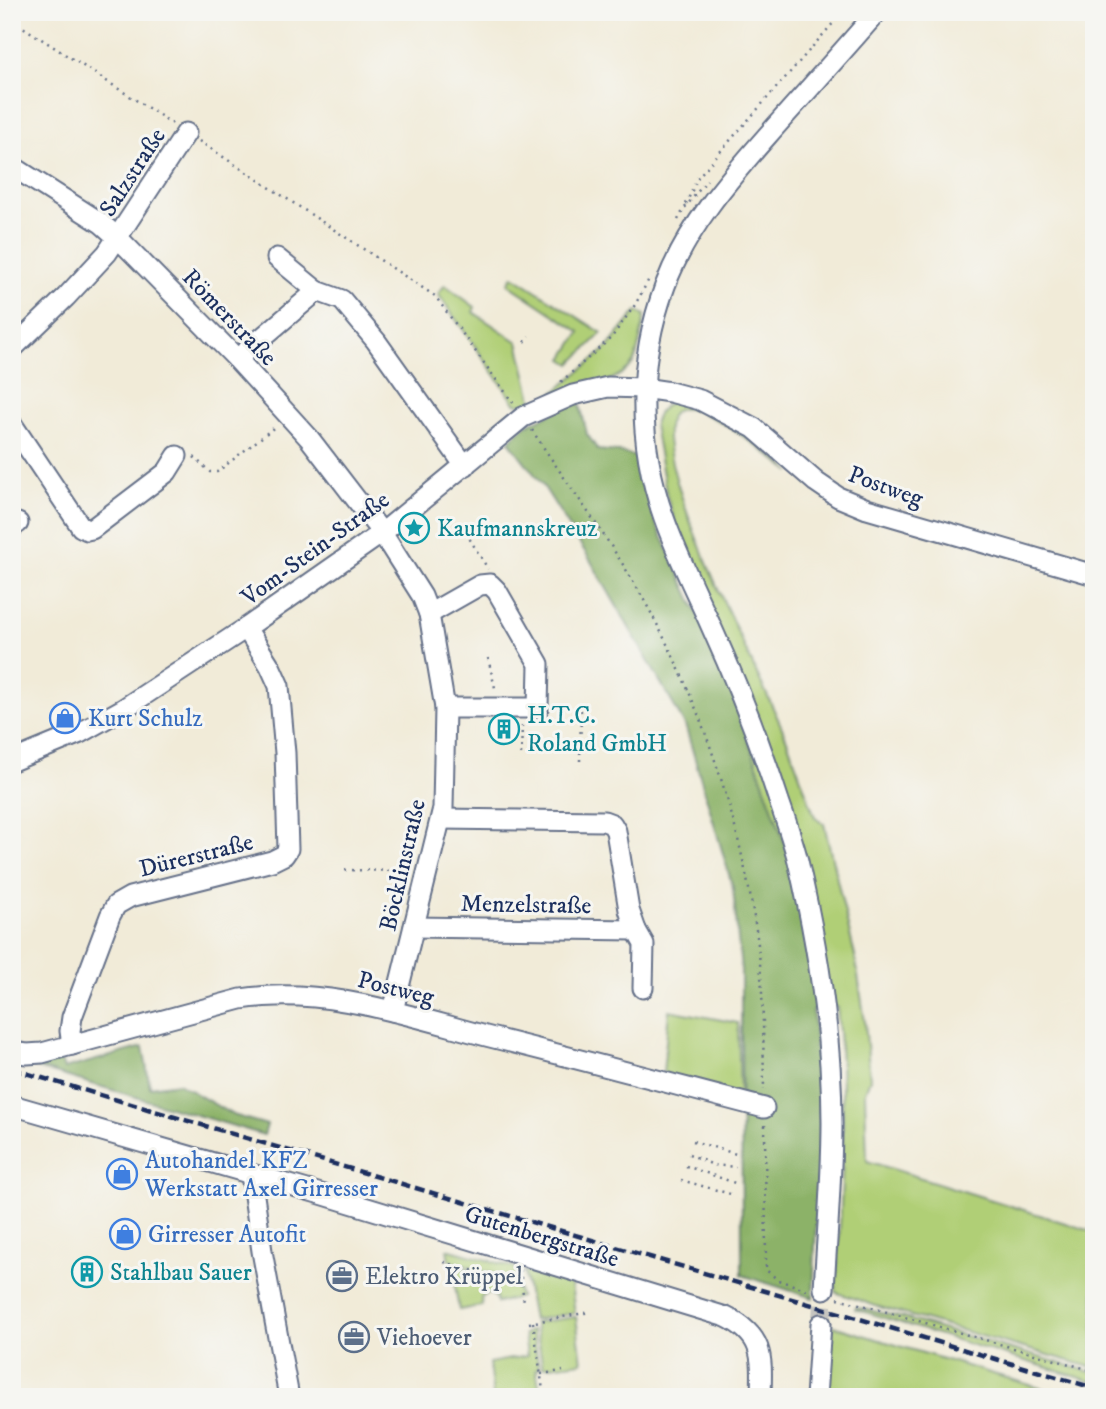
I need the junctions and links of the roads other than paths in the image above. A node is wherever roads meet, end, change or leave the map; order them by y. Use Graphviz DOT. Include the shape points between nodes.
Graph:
graph roads {
  1 [pos="877,12"];
  2 [pos="186,133"];
  3 [pos="12,166"];
  4 [pos="118,238"];
  5 [pos="277,258"];
  6 [pos="317,291"];
  7 [pos="12,349"];
  8 [pos="237,359"];
  9 [pos="643,388"];
  10 [pos="12,424"];
  11 [pos="21,454"];
  12 [pos="177,456"];
  13 [pos="465,466"];
  14 [pos="382,533"];
  15 [pos="1094,575"];
  16 [pos="429,614"];
  17 [pos="246,628"];
  18 [pos="445,708"];
  19 [pos="12,761"];
  20 [pos="441,819"];
  21 [pos="414,927"];
  22 [pos="636,930"];
  23 [pos="643,988"];
  24 [pos="393,1011"];
  25 [pos="72,1045"];
  26 [pos="12,1052"];
  27 [pos="12,1105"];
  28 [pos="764,1108"];
  29 [pos="251,1175"];
  30 [pos="824,1293"];
  31 [pos="821,1324"];
  32 [pos="289,1397"];
  33 [pos="761,1397"];
  34 [pos="816,1397"];
  1 -- 9 [label="street" via="743,165 691,214 655,314"];
  2 -- 4 [label="street, Salzstraße"];
  3 -- 4 [label="street, Römerstraße"];
  4 -- 7 [label="street, Salzstraße"];
  4 -- 8 [label="street, Römerstraße"];
  5 -- 6 [label="street"];
  6 -- 8 [label="street"];
  6 -- 13 [label="street" via="342,300 360,320"];
  8 -- 14 [label="street, Römerstraße" via="290,415"];
  9 -- 13 [label="street, Vom-Stein-Straße" via="608,387 540,405"];
  9 -- 15 [label="street, Postweg" via="700,400 754,428 838,497"];
  9 -- 30 [label="street" via="647,455 664,517 772,778 797,856 814,934 825,1008 832,1123"];
  10 -- 11 [label="street"];
  11 -- 12 [label="street" via="87,530 167,472"];
  13 -- 14 [label="street, Vom-Stein-Straße"];
  14 -- 16 [label="street, Böcklinstraße"];
  14 -- 17 [label="street, Vom-Stein-Straße"];
  16 -- 18 [label="street, Böcklinstraße"];
  16 -- 18 [label="street" via="480,585 494,587 539,664 538,708"];
  17 -- 19 [label="street, Vom-Stein-Straße" via="98,724"];
  17 -- 25 [label="street, Dürerstraße" via="279,686 288,849 272,861 138,894 116,905 72,1017"];
  18 -- 20 [label="street, Böcklinstraße"];
  20 -- 21 [label="street, Böcklinstraße"];
  20 -- 22 [label="street, Menzelstraße" via="612,824"];
  21 -- 22 [label="street, Menzelstraße"];
  21 -- 24 [label="street, Böcklinstraße"];
  22 -- 23 [label="street, Menzelstraße" via="644,944"];
  24 -- 25 [label="street, Postweg" via="330,998 248,998"];
  24 -- 28 [label="street, Postweg"];
  25 -- 26 [label="street, Postweg" via="35,1054"];
  27 -- 29 [label="street, Gutenbergstraße"];
  29 -- 32 [label="street"];
  29 -- 33 [label="street, Gutenbergstraße" via="735,1322 758,1345"];
  31 -- 34 [label="street"];
}
